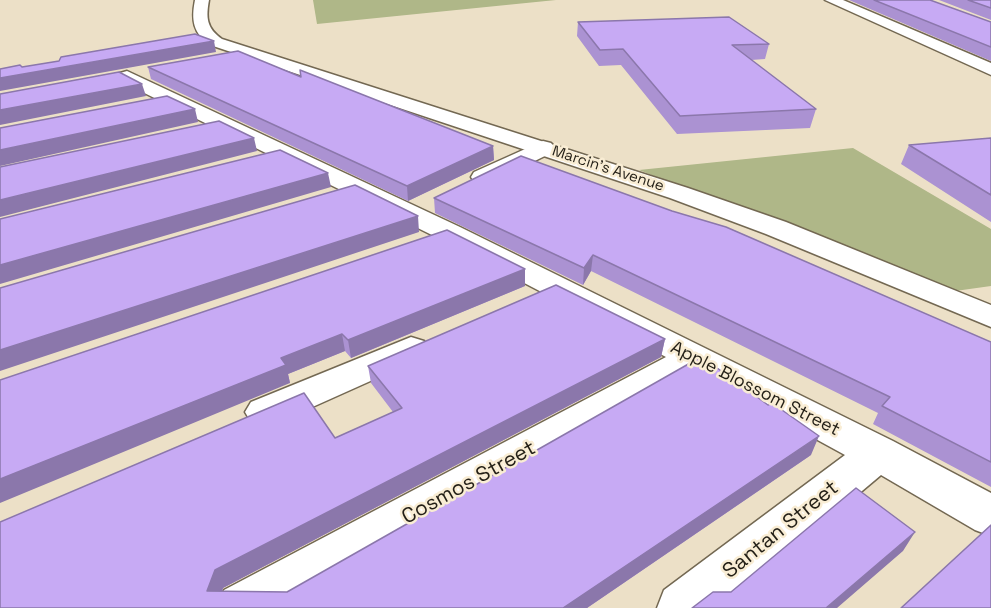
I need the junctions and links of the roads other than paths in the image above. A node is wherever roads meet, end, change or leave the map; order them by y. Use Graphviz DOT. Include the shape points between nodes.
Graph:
graph roads {
  1 [pos="202,0"];
  2 [pos="832,0"];
  3 [pos="991,70"];
  4 [pos="123,88"];
  5 [pos="223,125"];
  6 [pos="190,132"];
  7 [pos="543,148"];
  8 [pos="285,154"];
  9 [pos="251,163"];
  10 [pos="357,190"];
  11 [pos="324,200"];
  12 [pos="408,213"];
  13 [pos="450,233"];
  14 [pos="405,248"];
  15 [pos="556,287"];
  16 [pos="512,306"];
  17 [pos="983,310"];
  18 [pos="447,334"];
  19 [pos="695,357"];
  20 [pos="229,428"];
  21 [pos="878,453"];
  22 [pos="991,516"];
  23 [pos="243,608"];
  24 [pos="683,608"];
  1 -- 7 [label="street, Marcin's Avenue" via="198,22 218,51 253,53"];
  2 -- 3 [label="street"];
  4 -- 5 [label="street, Apple Blossom Street" via="166,85"];
  5 -- 6 [label="street"];
  5 -- 8 [label="street, Apple Blossom Street"];
  7 -- 12 [label="street"];
  7 -- 17 [label="street, Marcin's Avenue" via="765,224"];
  8 -- 9 [label="street"];
  8 -- 10 [label="street, Apple Blossom Street"];
  10 -- 11 [label="street"];
  10 -- 12 [label="street, Apple Blossom Street"];
  12 -- 13 [label="street, Apple Blossom Street"];
  13 -- 14 [label="street"];
  13 -- 15 [label="street, Apple Blossom Street"];
  15 -- 16 [label="street"];
  15 -- 19 [label="street, Apple Blossom Street"];
  18 -- 20 [label="street"];
  19 -- 21 [label="street, Apple Blossom Street"];
  19 -- 23 [label="street, Cosmos Street"];
  21 -- 22 [label="street, Apple Blossom Street"];
  21 -- 24 [label="street, Santan Street"];
}
